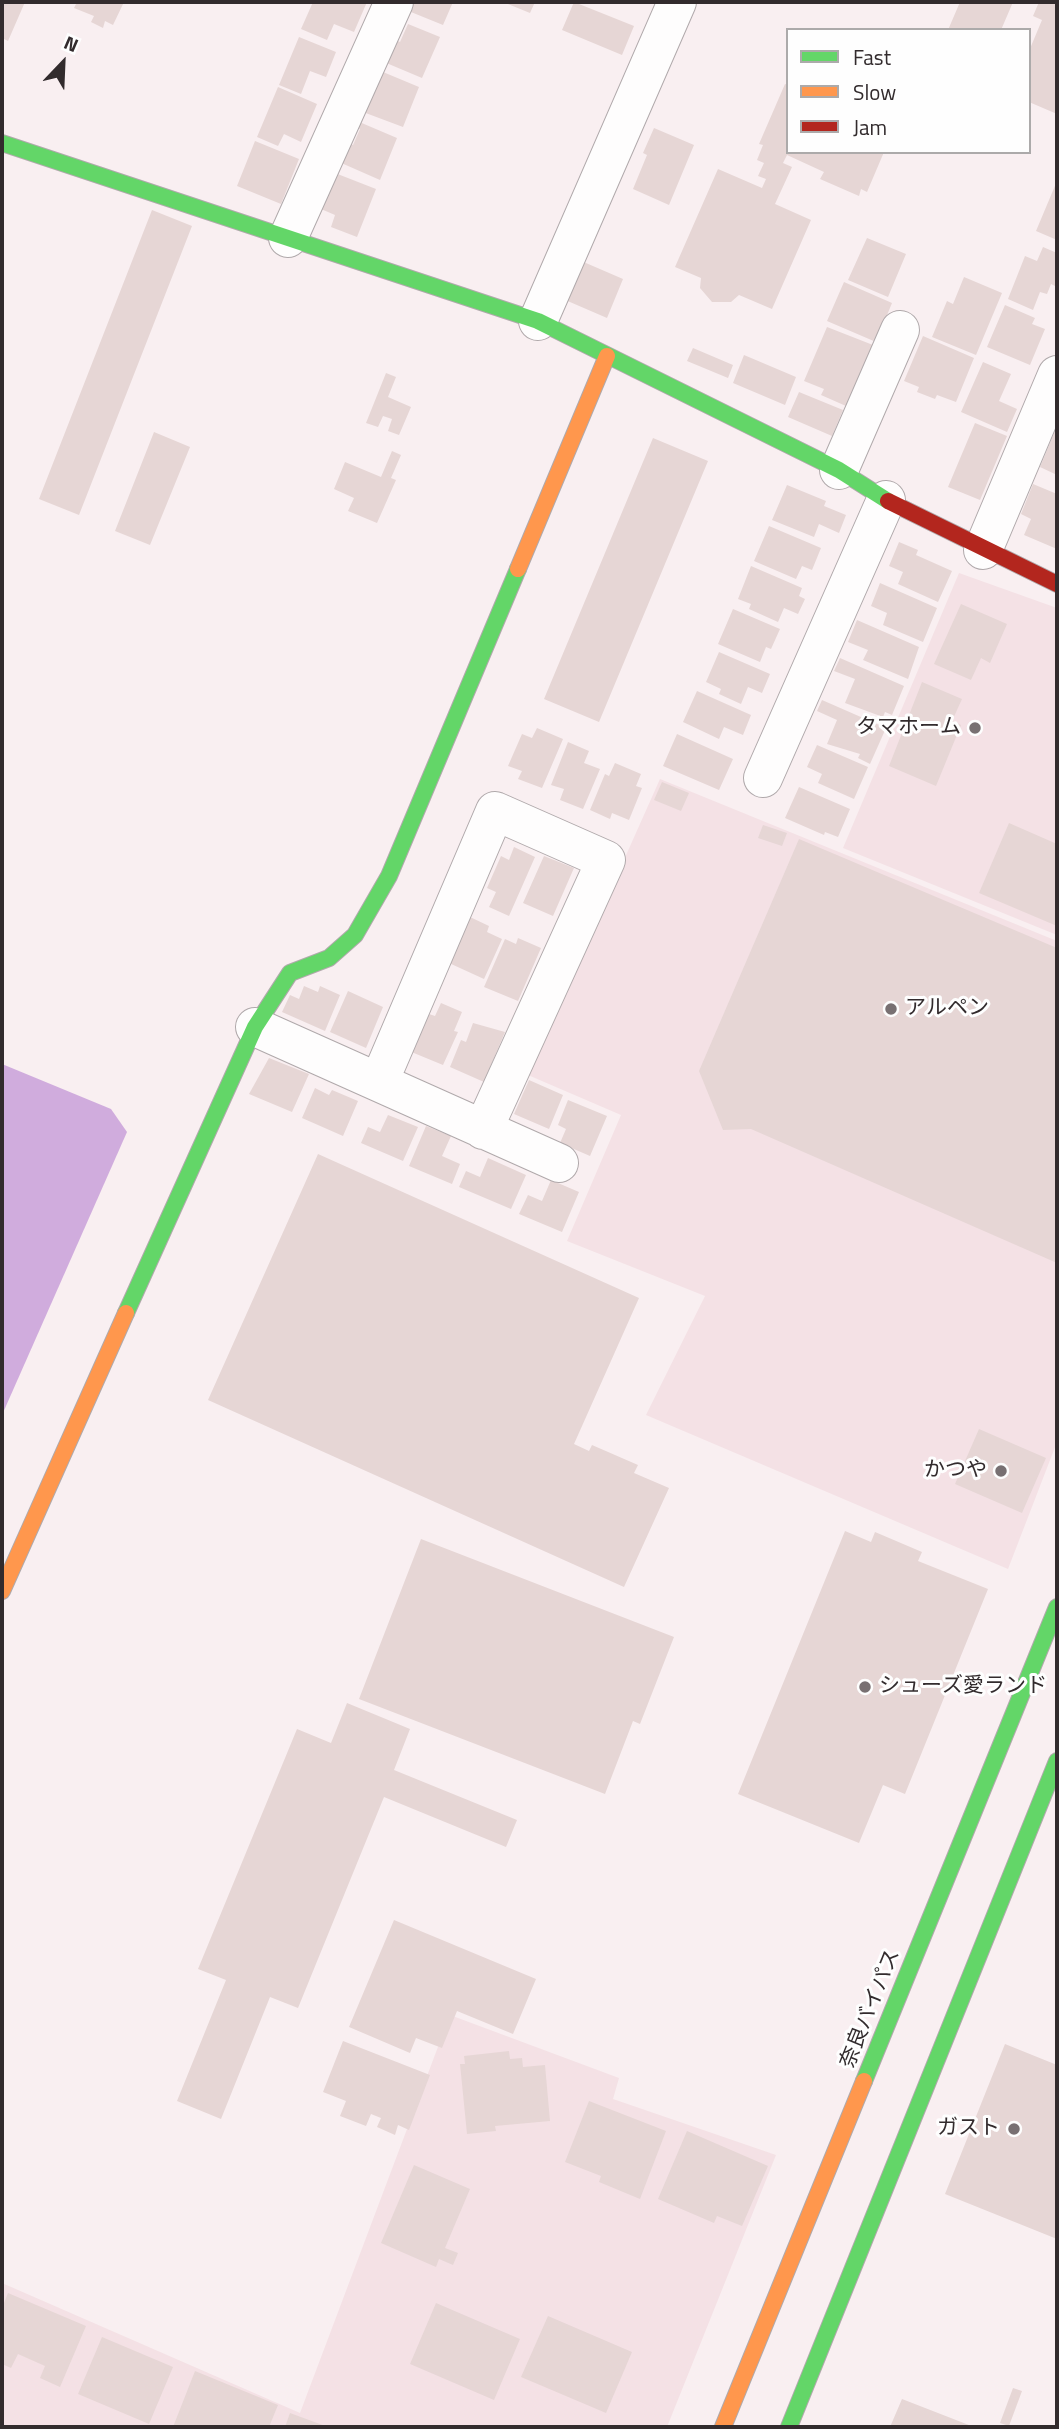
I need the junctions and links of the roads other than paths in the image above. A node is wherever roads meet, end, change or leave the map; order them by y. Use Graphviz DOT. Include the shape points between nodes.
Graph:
graph roads {
  1 [pos="394,2"];
  2 [pos="666,5"];
  3 [pos="2,143"];
  4 [pos="288,238"];
  5 [pos="538,321"];
  6 [pos="900,330"];
  7 [pos="607,356"];
  8 [pos="1057,375"];
  9 [pos="839,470"];
  10 [pos="886,500"];
  11 [pos="982,550"];
  12 [pos="1057,584"];
  13 [pos="763,778"];
  14 [pos="255,1027"];
  15 [pos="379,1082"];
  16 [pos="483,1130"];
  17 [pos="559,1163"];
  18 [pos="2,1591"];
  19 [pos="1057,1607"];
  20 [pos="1057,1760"];
  21 [pos="723,2427"];
  22 [pos="789,2427"];
  1 -- 4 [label="street"];
  2 -- 5 [label="street"];
  3 -- 4 [label="main road"];
  4 -- 5 [label="main road"];
  5 -- 7 [label="main road"];
  6 -- 9 [label="street"];
  7 -- 9 [label="main road"];
  7 -- 14 [label="main road" via="389,876 355,935 329,958 290,973"];
  8 -- 11 [label="street"];
  9 -- 10 [label="main road"];
  10 -- 11 [label="main road"];
  10 -- 13 [label="street"];
  11 -- 12 [label="main road"];
  14 -- 15 [label="street"];
  14 -- 18 [label="main road"];
  15 -- 16 [label="street"];
  15 -- 16 [label="street" via="495,811 607,860"];
  16 -- 17 [label="street"];
  19 -- 21 [label="main road, 奈良バイパス"];
  20 -- 22 [label="main road"];
}
